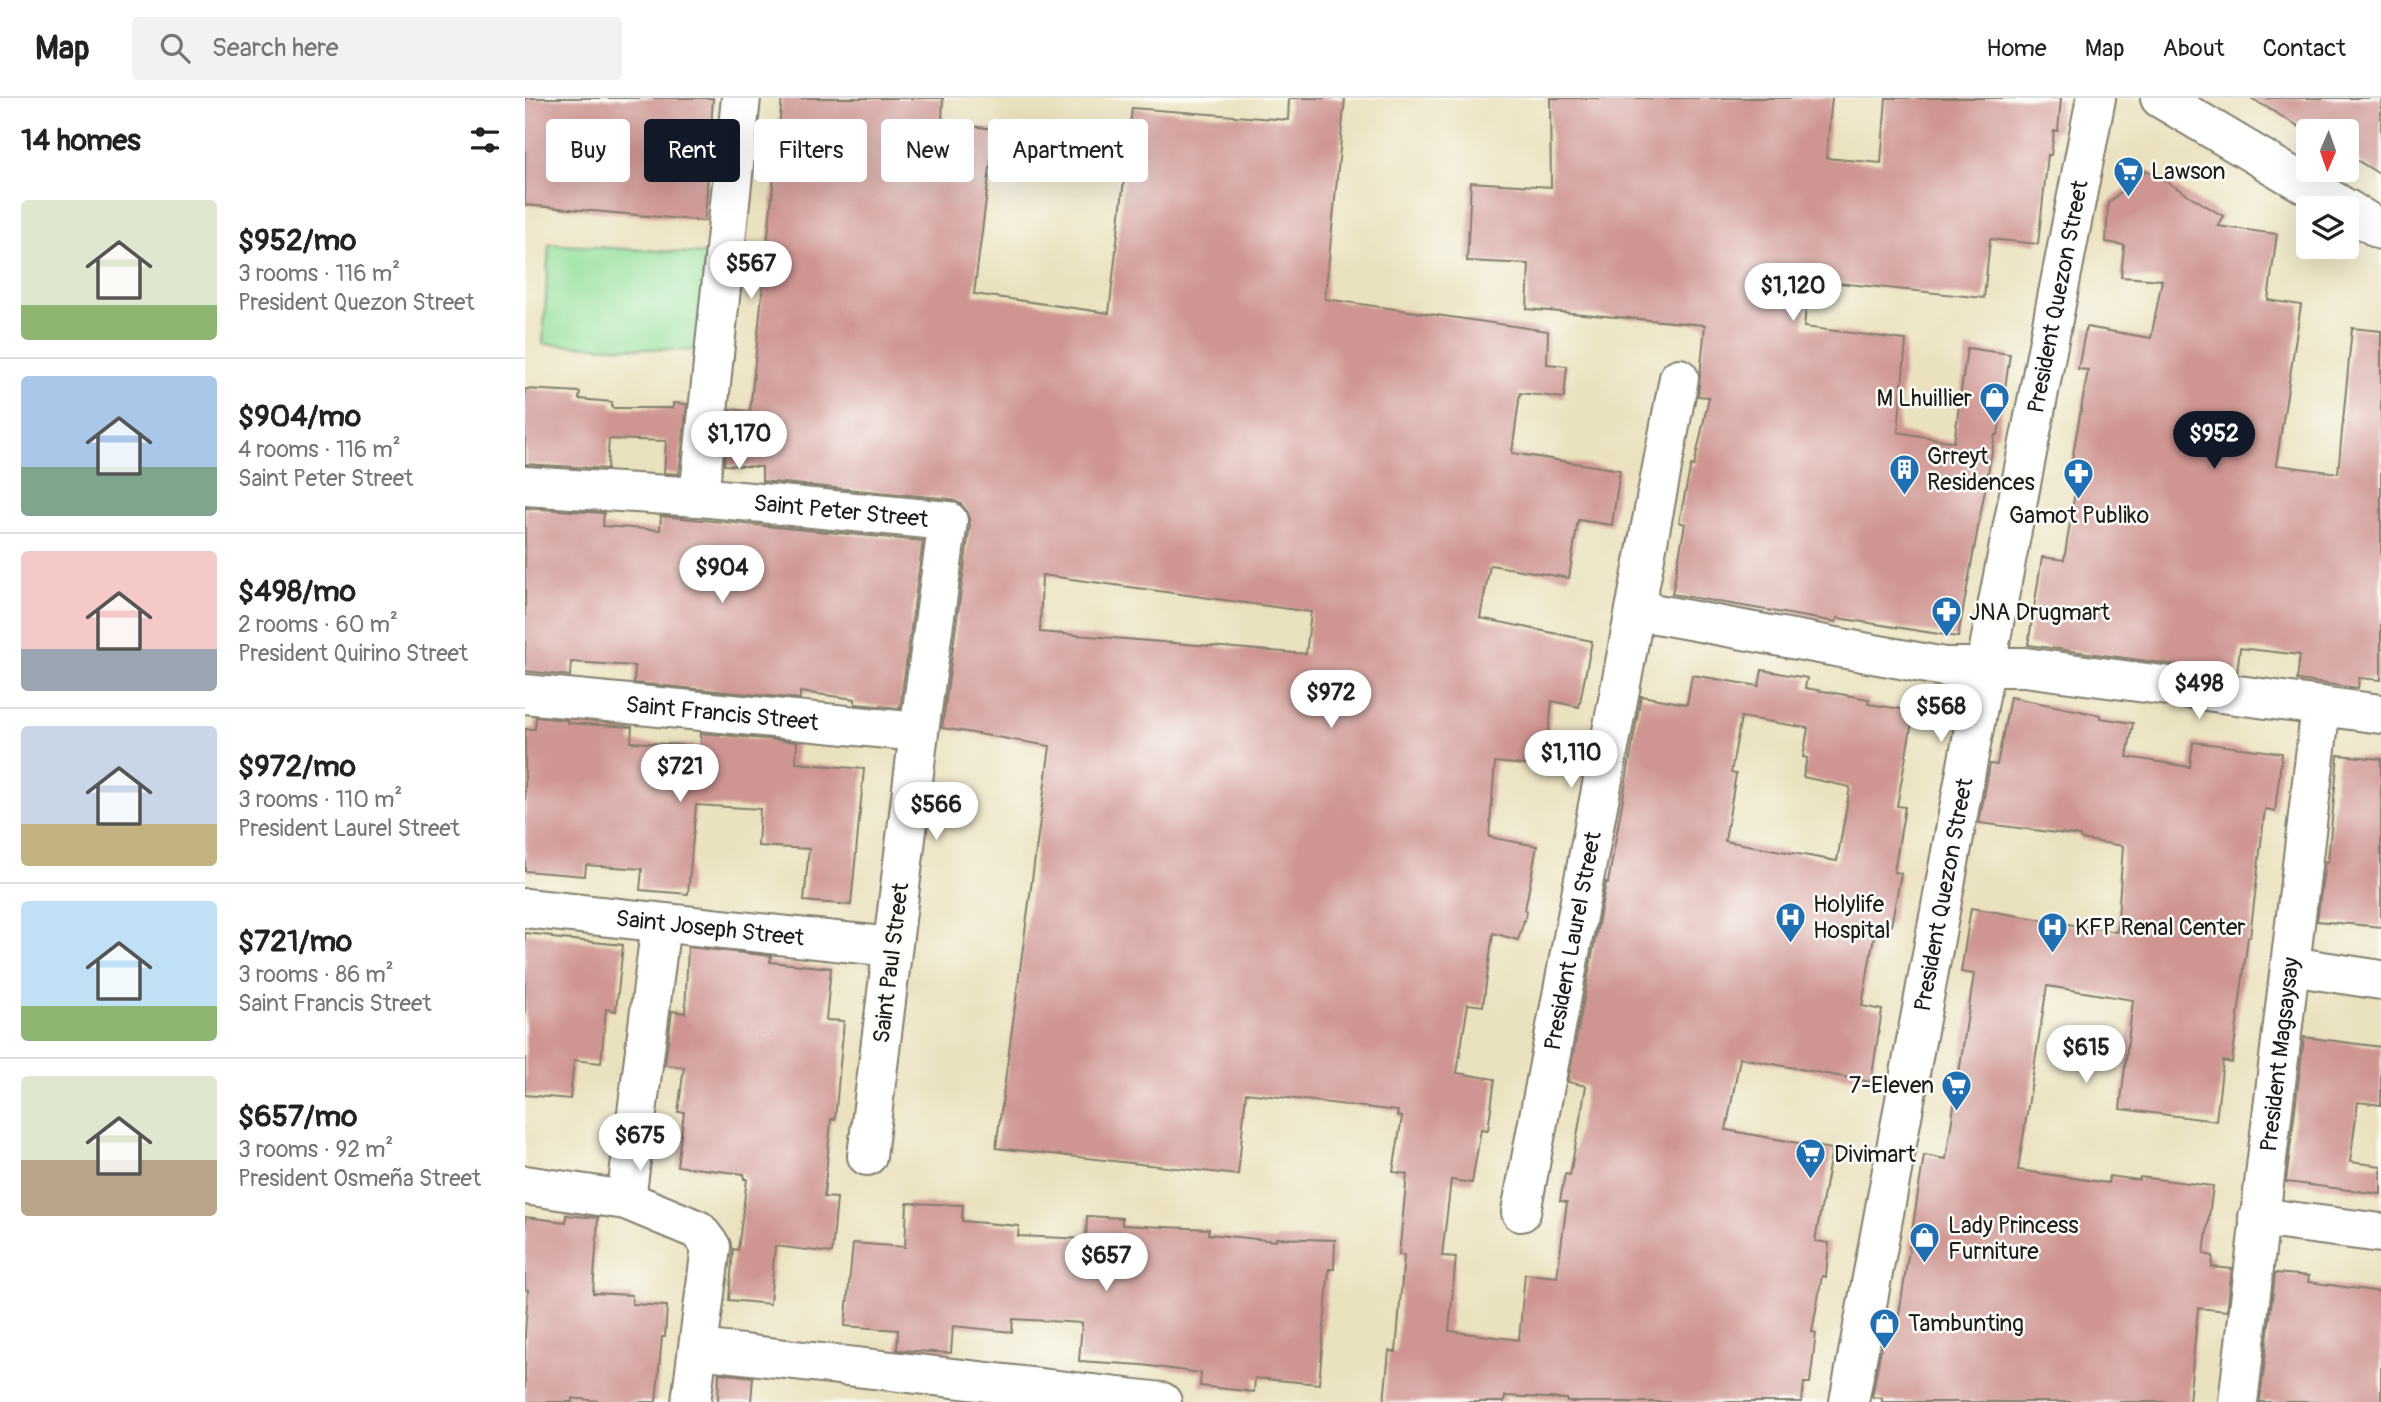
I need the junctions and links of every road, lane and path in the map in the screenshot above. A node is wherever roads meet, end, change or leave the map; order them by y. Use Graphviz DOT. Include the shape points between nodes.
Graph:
graph roads {
  1 [pos="741,98"];
  2 [pos="2097,98"];
  3 [pos="2160,98"];
  4 [pos="2324,196"];
  5 [pos="2359,217"];
  6 [pos="2381,230"];
  7 [pos="1678,378"];
  8 [pos="525,486"];
  9 [pos="699,497"];
  10 [pos="948,520"];
  11 [pos="1635,610"];
  12 [pos="1985,669"];
  13 [pos="525,694"];
  14 [pos="2321,706"];
  15 [pos="2381,714"];
  16 [pos="919,732"];
  17 [pos="525,908"];
  18 [pos="661,923"];
  19 [pos="892,947"];
  20 [pos="2290,966"];
  21 [pos="2381,980"];
  22 [pos="867,1156"];
  23 [pos="525,1185"];
  24 [pos="626,1200"];
  25 [pos="1521,1212"];
  26 [pos="2258,1217"];
  27 [pos="2381,1233"];
  28 [pos="699,1349"];
  29 [pos="691,1402"];
  30 [pos="1161,1402"];
  31 [pos="1849,1402"];
  32 [pos="2238,1402"];
  1 -- 9 [label="street"];
  2 -- 12 [label="street, President Quezon Street"];
  3 -- 4 [label="street"];
  5 -- 6 [label="street"];
  7 -- 11 [label="street, President Laurel Street"];
  8 -- 9 [label="street, Saint Peter Street"];
  9 -- 10 [label="street, Saint Peter Street"];
  10 -- 16 [label="street, Saint Paul Street"];
  11 -- 12 [label="street" via="1921,664"];
  11 -- 25 [label="street, President Laurel Street"];
  12 -- 14 [label="street" via="2025,667"];
  12 -- 31 [label="street, President Quezon Street"];
  13 -- 16 [label="street, Saint Francis Street"];
  14 -- 15 [label="street"];
  14 -- 20 [label="street, President Magsaysay"];
  16 -- 19 [label="street, Saint Paul Street"];
  17 -- 18 [label="street, Saint Joseph Street"];
  18 -- 19 [label="street, Saint Joseph Street"];
  18 -- 24 [label="street"];
  19 -- 22 [label="street, Saint Paul Street"];
  20 -- 21 [label="street"];
  20 -- 26 [label="street, President Magsaysay"];
  23 -- 24 [label="street"];
  24 -- 28 [label="street" via="698,1230 711,1247"];
  26 -- 27 [label="street"];
  26 -- 32 [label="street, President Magsaysay"];
  28 -- 29 [label="street"];
  28 -- 30 [label="street"];
}
